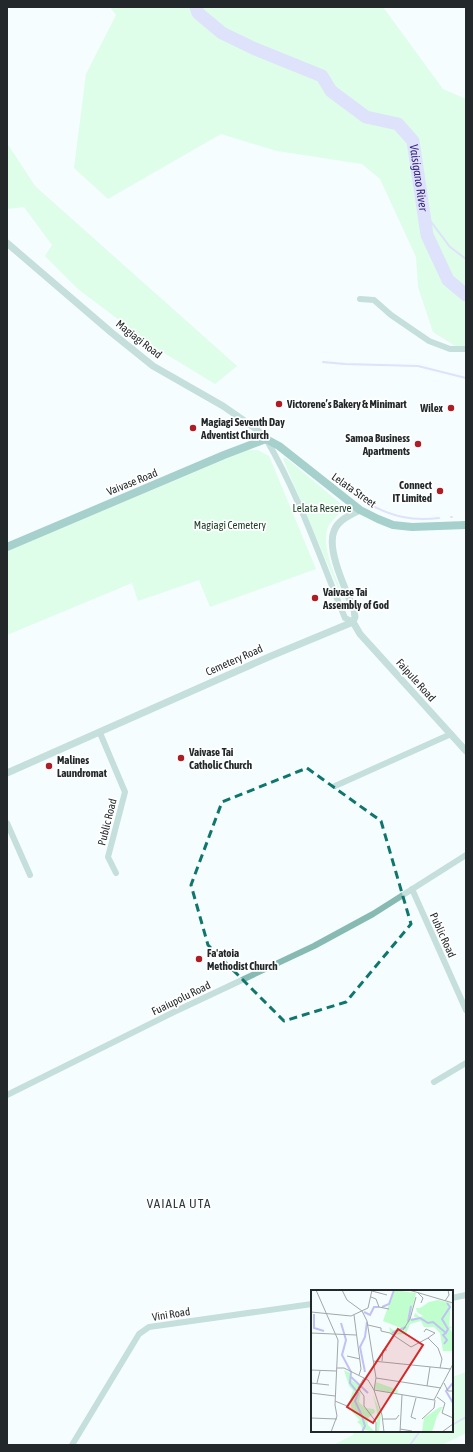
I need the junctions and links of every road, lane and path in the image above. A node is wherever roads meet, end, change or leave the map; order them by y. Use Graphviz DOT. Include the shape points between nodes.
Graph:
graph roads {
  1 [pos="7,243"];
  2 [pos="360,299"];
  3 [pos="466,348"];
  4 [pos="266,439"];
  5 [pos="360,510"];
  6 [pos="466,525"];
  7 [pos="7,547"];
  8 [pos="353,622"];
  9 [pos="100,733"];
  10 [pos="451,734"];
  11 [pos="466,751"];
  12 [pos="7,773"];
  13 [pos="335,786"];
  14 [pos="7,823"];
  15 [pos="466,855"];
  16 [pos="116,873"];
  17 [pos="30,875"];
  18 [pos="412,889"];
  19 [pos="466,1010"];
  20 [pos="466,1063"];
  21 [pos="434,1082"];
  22 [pos="7,1095"];
  23 [pos="466,1295"];
  24 [pos="453,1298"];
  25 [pos="311,1304"];
  26 [pos="72,1445"];
  1 -- 4 [label="street, Magiagi Road" via="148,362 222,406"];
  2 -- 3 [label="street" via="374,300 396,319 429,341 450,349"];
  4 -- 5 [label="main road, Lelata Street" via="279,446"];
  4 -- 7 [label="main road, Vaivase Road"];
  4 -- 8 [label="street" via="299,506 345,618"];
  5 -- 6 [label="main road, Lelata Street" via="393,525"];
  5 -- 8 [label="street" via="340,522 332,538 339,574 354,610"];
  8 -- 9 [label="street, Cemetery Road"];
  8 -- 10 [label="street, Faipule Road" via="360,634"];
  9 -- 12 [label="street, Cemetery Road"];
  9 -- 16 [label="street, Public Road" via="125,792 108,857"];
  10 -- 11 [label="street, Faipule Road"];
  10 -- 13 [label="street"];
  14 -- 17 [label="street"];
  15 -- 18 [label="street, Fuaiupolu Road"];
  18 -- 19 [label="street, Public Road"];
  18 -- 22 [label="street, Fuaiupolu Road" via="373,914 314,946"];
  20 -- 21 [label="street"];
  23 -- 24 [label="street"];
  25 -- 26 [label="street, Vini Road" via="149,1327 136,1339"];
}
